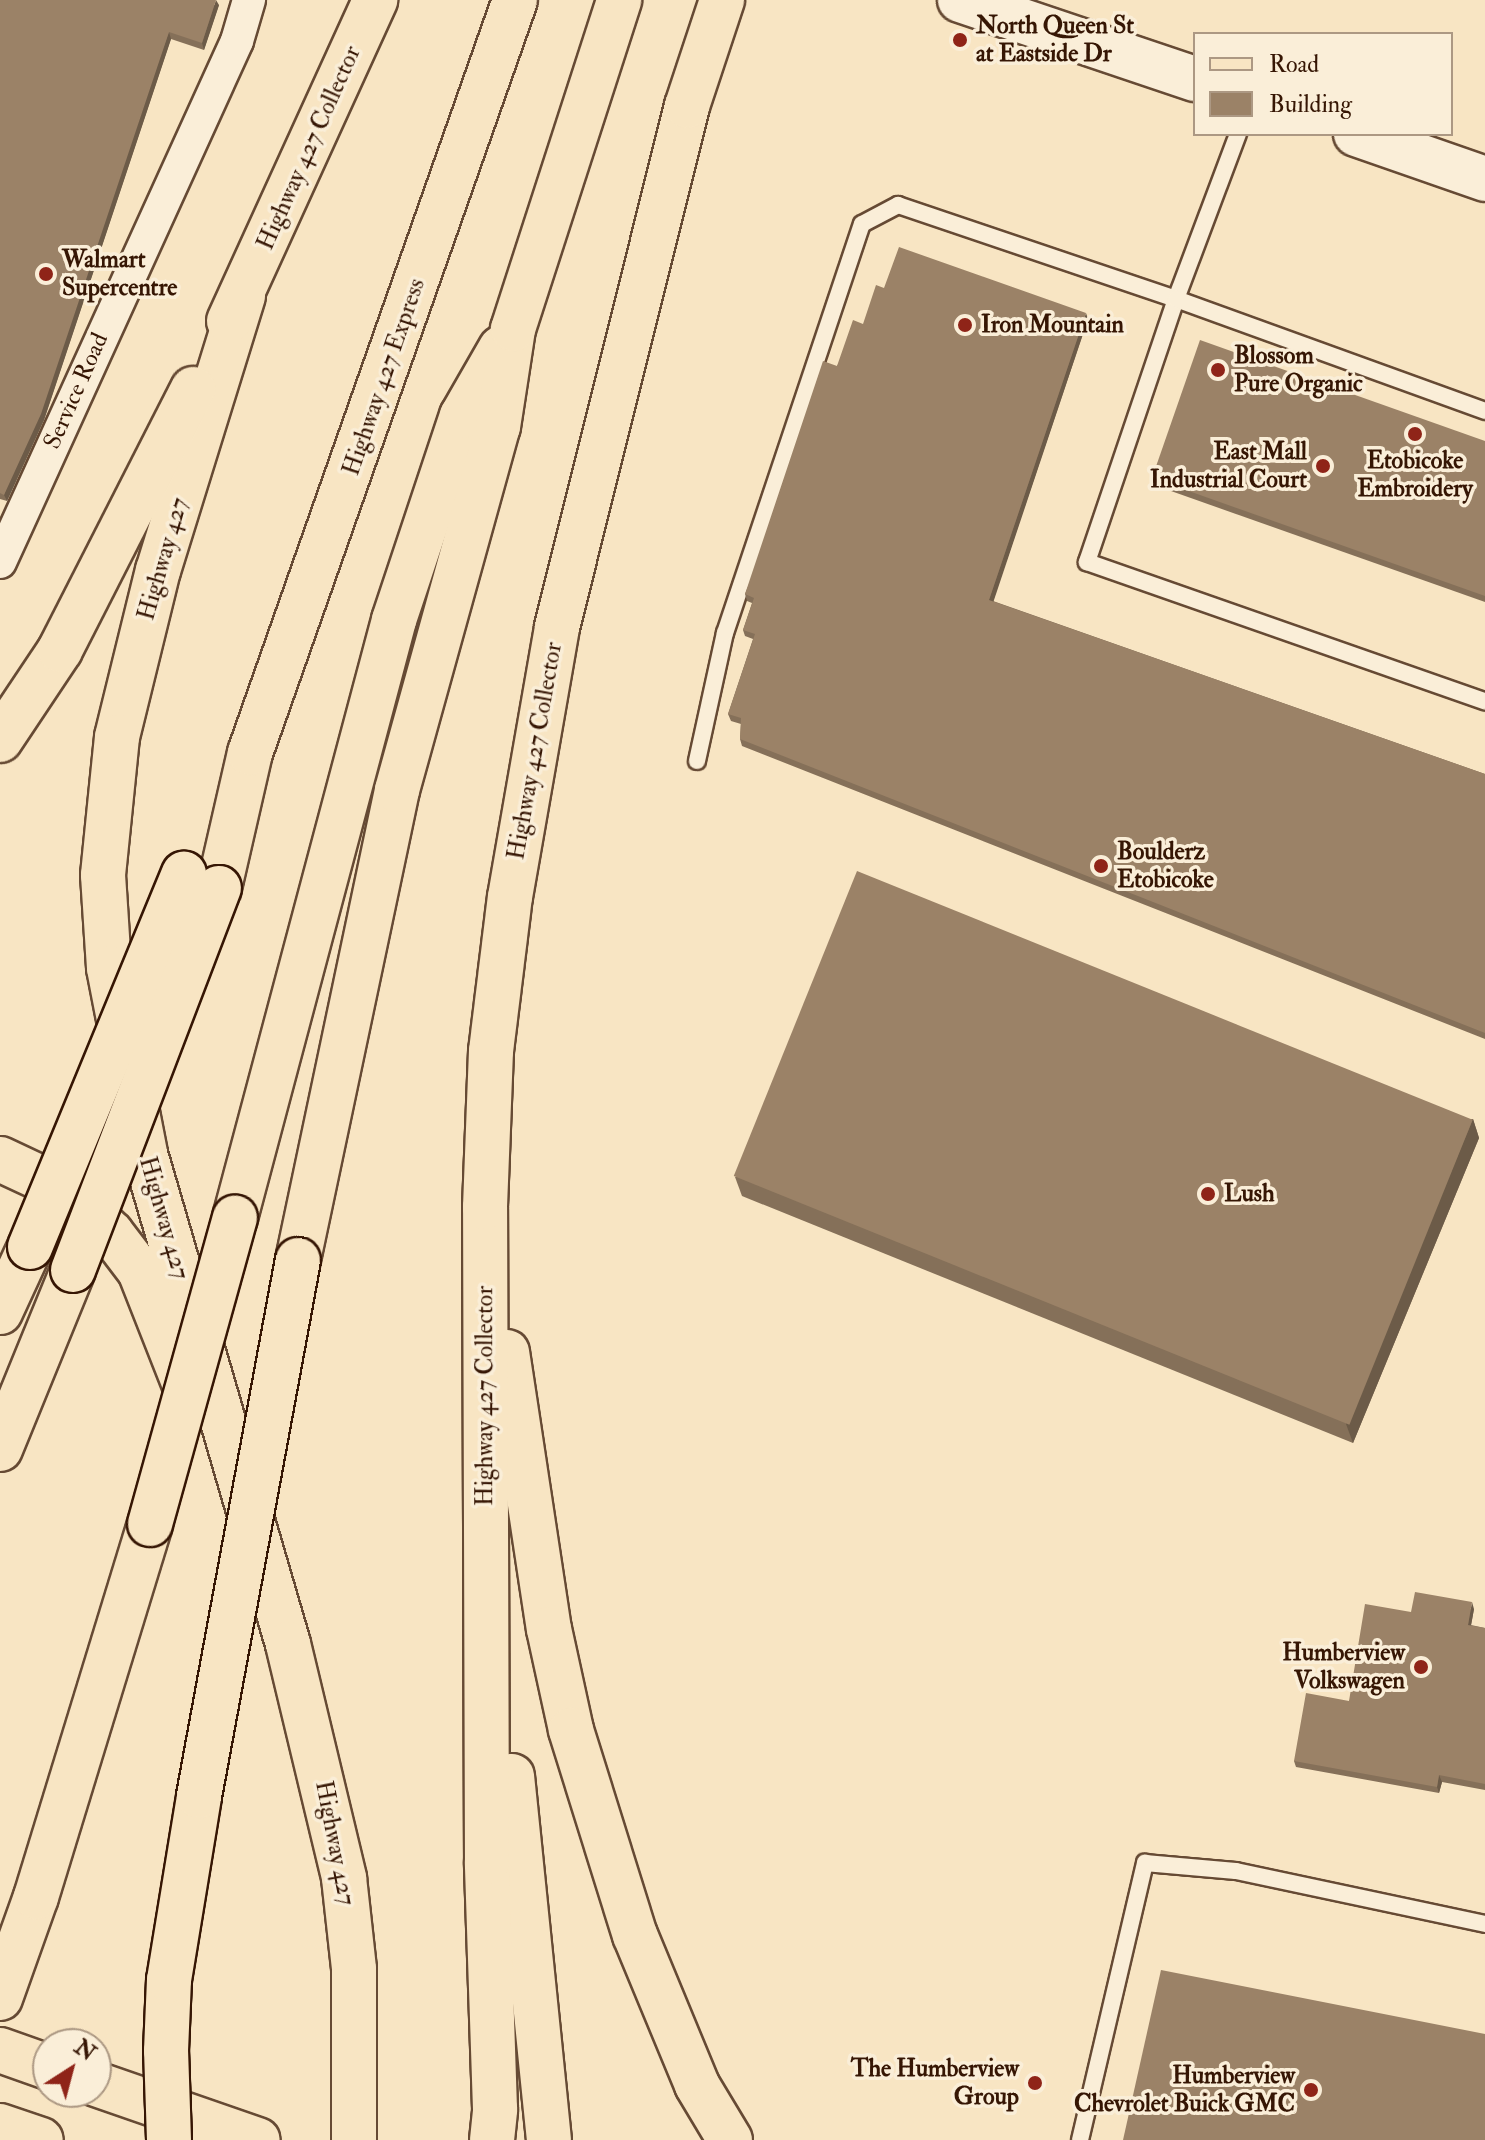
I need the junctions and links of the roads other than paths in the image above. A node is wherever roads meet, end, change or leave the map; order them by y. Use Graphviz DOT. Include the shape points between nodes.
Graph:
graph roads {
  1 [pos="249,0"];
  2 [pos="375,0"];
  3 [pos="515,0"];
  4 [pos="619,0"];
  5 [pos="722,0"];
  6 [pos="960,0"];
  7 [pos="1193,78"];
  8 [pos="1237,136"];
  9 [pos="1362,136"];
  10 [pos="1485,179"];
  11 [pos="243,296"];
  12 [pos="1176,299"];
  13 [pos="513,329"];
  14 [pos="1485,411"];
  15 [pos="0,562"];
  16 [pos="1485,701"];
  17 [pos="0,740"];
  18 [pos="697,761"];
  19 [pos="202,881"];
  20 [pos="0,1159"];
  21 [pos="485,1207"];
  22 [pos="0,1312"];
  23 [pos="0,1449"];
  24 [pos="486,1523"];
  25 [pos="288,1644"];
  26 [pos="1485,1924"];
  27 [pos="0,1998"];
  28 [pos="0,2050"];
  29 [pos="32,2061"];
  30 [pos="112,2090"];
  31 [pos="0,2126"];
  32 [pos="41,2140"];
  33 [pos="169,2140"];
  34 [pos="258,2140"];
  35 [pos="354,2140"];
  36 [pos="492,2140"];
  37 [pos="549,2140"];
  38 [pos="730,2140"];
  39 [pos="1080,2140"];
  1 -- 15 [label="street, Service Road" via="237,41"];
  2 -- 11 [label="main road, Highway 427 Collector"];
  3 -- 19 [label="main road, Highway 427 Express"];
  4 -- 13 [label="main road"];
  5 -- 21 [label="main road, Highway 427 Collector" via="687,106 557,627 510,897 491,1051"];
  6 -- 7 [label="main road"];
  8 -- 12 [label="lane"];
  9 -- 10 [label="main road"];
  11 -- 17 [label="main road" via="60,650"];
  11 -- 25 [label="main road, Highway 427" via="158,570 117,737 103,875 109,968 145,1154"];
  12 -- 14 [label="lane"];
  12 -- 16 [label="lane" via="1087,562"];
  12 -- 18 [label="lane" via="898,205 862,224 725,633"];
  13 -- 27 [label="main road, bridge" via="462,416 394,620 150,1524"];
  13 -- 33 [label="main road, bridge" via="498,427 397,790 298,1260 169,1980"];
  19 -- 22 [label="main road, bridge"];
  19 -- 23 [label="main road, bridge" via="73,1270"];
  20 -- 25 [label="main road" via="49,1182 86,1209 140,1271"];
  21 -- 24 [label="main road, Highway 427 Collector"];
  21 -- 38 [label="main road" via="549,1629 571,1730 635,1935 697,2085"];
  24 -- 36 [label="main road"];
  24 -- 37 [label="main road"];
  25 -- 35 [label="main road, Highway 427" via="344,1878 354,1969"];
  26 -- 39 [label="lane" via="1236,1871 1145,1863"];
  28 -- 29 [label="main road"];
  30 -- 34 [label="main road"];
  31 -- 32 [label="main road"];
}
